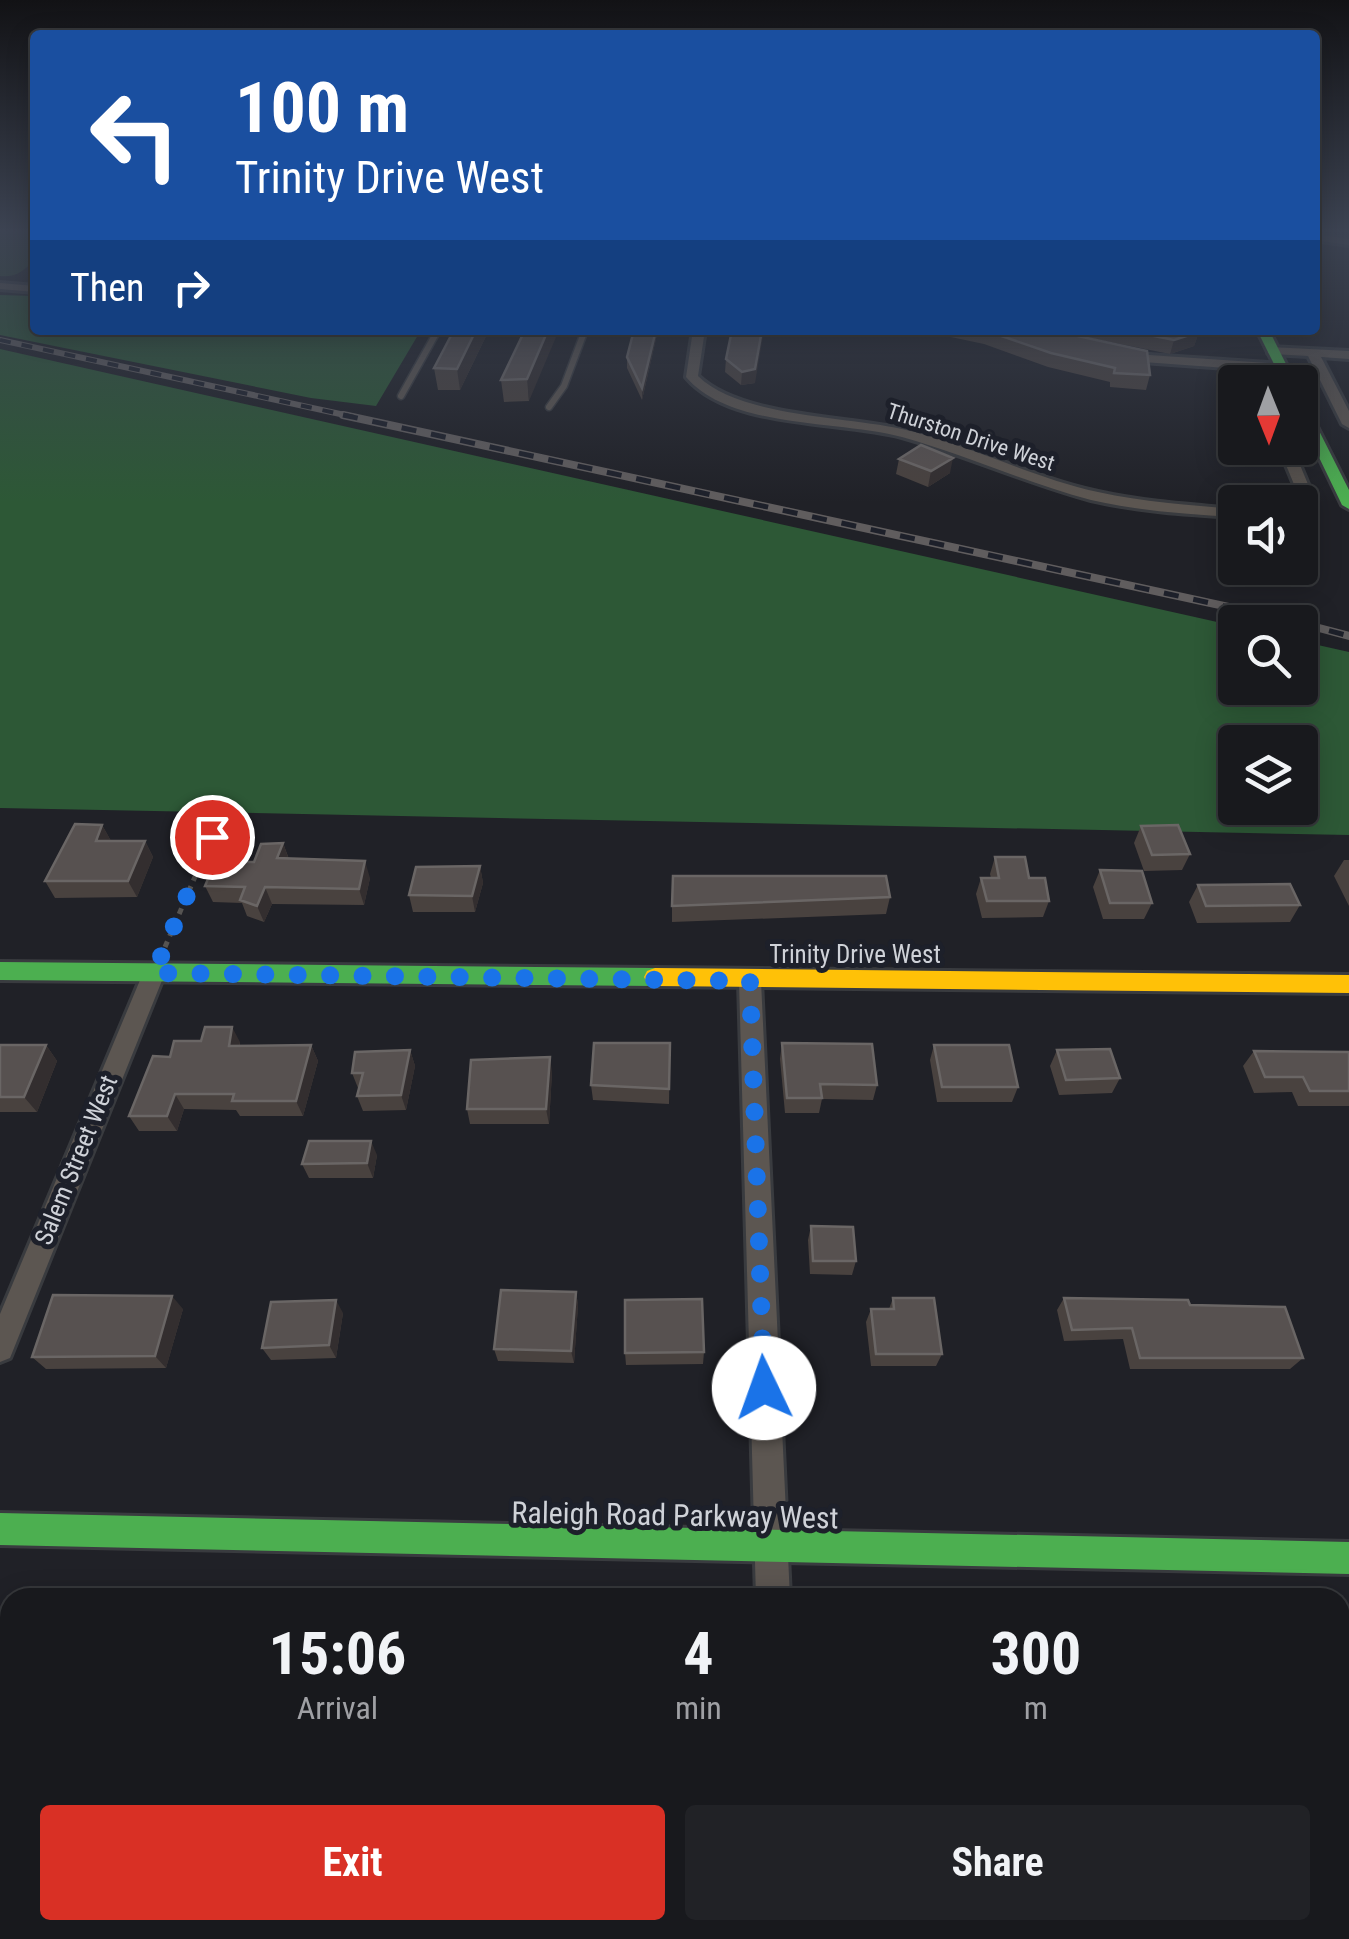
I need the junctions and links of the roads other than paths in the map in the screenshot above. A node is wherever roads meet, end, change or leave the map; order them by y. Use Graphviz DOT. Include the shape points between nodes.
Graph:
graph roads {
  1 [pos="435,335"];
  2 [pos="583,335"];
  3 [pos="698,335"];
  4 [pos="1307,348"];
  5 [pos="1104,354"];
  6 [pos="1349,355"];
  7 [pos="1277,358"];
  8 [pos="401,396"];
  9 [pos="549,406"];
  10 [pos="1349,424"];
  11 [pos="1318,453"];
  12 [pos="1349,504"];
  13 [pos="1218,511"];
  14 [pos="0,972"];
  15 [pos="154,973"];
  16 [pos="750,981"];
  17 [pos="1349,984"];
  18 [pos="0,1348"];
  19 [pos="0,1529"];
  20 [pos="771,1547"];
  21 [pos="1349,1558"];
  22 [pos="773,1588"];
  1 -- 8 [label="lane"];
  2 -- 9 [label="lane"];
  3 -- 13 [label="street, Thurston Drive West" via="692,377 735,405 902,432 1094,496"];
  4 -- 6 [label="street"];
  4 -- 7 [label="street"];
  4 -- 10 [label="street"];
  5 -- 7 [label="street" via="1157,362"];
  11 -- 12 [label="street"];
  14 -- 15 [label="street, Trinity Drive West"];
  15 -- 16 [label="street, Trinity Drive West"];
  15 -- 18 [label="street, Salem Street West"];
  16 -- 17 [label="street, Trinity Drive West"];
  16 -- 20 [label="street"];
  19 -- 20 [label="street, Raleigh Road Parkway West"];
  20 -- 21 [label="street, Raleigh Road Parkway West"];
  20 -- 22 [label="street"];
}
